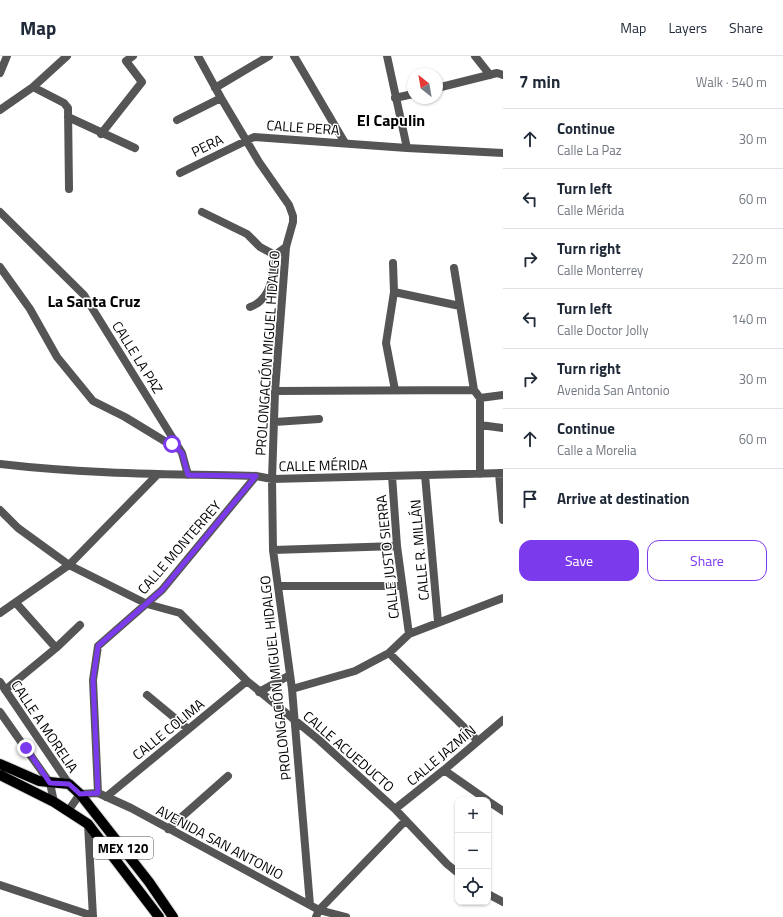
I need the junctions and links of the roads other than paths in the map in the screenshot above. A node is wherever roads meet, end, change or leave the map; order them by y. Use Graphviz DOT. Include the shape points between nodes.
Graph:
graph roads {
  1 [pos="7,56"];
  2 [pos="67,56"];
  3 [pos="134,56"];
  4 [pos="198,56"];
  5 [pos="269,56"];
  6 [pos="294,56"];
  7 [pos="387,56"];
  8 [pos="475,56"];
  9 [pos="0,73"];
  10 [pos="490,75"];
  11 [pos="503,75"];
  12 [pos="33,87"];
  13 [pos="443,87"];
  14 [pos="215,88"];
  15 [pos="407,95"];
  16 [pos="220,98"];
  17 [pos="395,98"];
  18 [pos="0,110"];
  19 [pos="68,117"];
  20 [pos="177,120"];
  21 [pos="101,134"];
  22 [pos="246,140"];
  23 [pos="346,143"];
  24 [pos="135,148"];
  25 [pos="407,148"];
  26 [pos="503,153"];
  27 [pos="180,173"];
  28 [pos="69,190"];
  29 [pos="0,212"];
  30 [pos="202,212"];
  31 [pos="286,247"];
  32 [pos="275,255"];
  33 [pos="393,263"];
  34 [pos="0,267"];
  35 [pos="454,268"];
  36 [pos="394,292"];
  37 [pos="460,306"];
  38 [pos="250,307"];
  39 [pos="396,390"];
  40 [pos="474,390"];
  41 [pos="275,392"];
  42 [pos="503,395"];
  43 [pos="480,398"];
  44 [pos="319,419"];
  45 [pos="275,422"];
  46 [pos="480,425"];
  47 [pos="503,428"];
  48 [pos="182,453"];
  49 [pos="0,464"];
  50 [pos="501,473"];
  51 [pos="480,474"];
  52 [pos="157,475"];
  53 [pos="188,475"];
  54 [pos="256,476"];
  55 [pos="392,476"];
  56 [pos="426,476"];
  57 [pos="272,479"];
  58 [pos="0,510"];
  59 [pos="503,520"];
  60 [pos="397,546"];
  61 [pos="273,550"];
  62 [pos="69,565"];
  63 [pos="279,586"];
  64 [pos="402,586"];
  65 [pos="503,598"];
  66 [pos="16,603"];
  67 [pos="147,604"];
  68 [pos="0,613"];
  69 [pos="438,622"];
  70 [pos="80,625"];
  71 [pos="409,634"];
  72 [pos="56,648"];
  73 [pos="390,653"];
  74 [pos="290,675"];
  75 [pos="247,681"];
  76 [pos="0,682"];
  77 [pos="292,689"];
  78 [pos="5,690"];
  79 [pos="259,692"];
  80 [pos="147,695"];
  81 [pos="0,712"];
  82 [pos="294,719"];
  83 [pos="503,720"];
  84 [pos="188,730"];
  85 [pos="478,741"];
  86 [pos="0,764"];
  87 [pos="444,770"];
  88 [pos="0,775"];
  89 [pos="228,776"];
  90 [pos="50,783"];
  91 [pos="69,784"];
  92 [pos="80,794"];
  93 [pos="102,795"];
  94 [pos="484,797"];
  95 [pos="54,802"];
  96 [pos="491,802"];
  97 [pos="395,809"];
  98 [pos="68,811"];
  99 [pos="503,811"];
  100 [pos="405,821"];
  101 [pos="88,824"];
  102 [pos="168,829"];
  103 [pos="455,871"];
  104 [pos="0,886"];
  105 [pos="491,896"];
  106 [pos="503,902"];
  107 [pos="310,905"];
  108 [pos="317,913"];
  109 [pos="93,916"];
  110 [pos="159,917"];
  111 [pos="173,917"];
  112 [pos="346,917"];
  1 -- 9 [label="street"];
  2 -- 12 [label="street"];
  3 -- 21 [label="street" via="126,61 142,82"];
  4 -- 14 [label="street, PROLONGACIÓN MIGUEL HIDALGO"];
  5 -- 14 [label="street"];
  6 -- 23 [label="street"];
  7 -- 17 [label="street"];
  8 -- 10 [label="street"];
  10 -- 11 [label="street"];
  10 -- 13 [label="street"];
  12 -- 18 [label="street"];
  12 -- 19 [label="street" via="64,102 68,108"];
  14 -- 16 [label="street, PROLONGACIÓN MIGUEL HIDALGO"];
  15 -- 17 [label="street"];
  16 -- 20 [label="street"];
  16 -- 22 [label="street, PROLONGACIÓN MIGUEL HIDALGO"];
  17 -- 25 [label="street"];
  19 -- 21 [label="street"];
  19 -- 28 [label="street"];
  21 -- 24 [label="street"];
  22 -- 23 [label="street, CALLE PERA" via="254,137"];
  22 -- 27 [label="street, PERA"];
  22 -- 31 [label="street, PROLONGACIÓN MIGUEL HIDALGO" via="293,216 294,222"];
  23 -- 25 [label="street, CALLE PERA"];
  25 -- 26 [label="street, CALLE PERA"];
  29 -- 48 [label="street, CALLE LA PAZ" via="84,295"];
  30 -- 32 [label="street" via="247,234 260,247"];
  31 -- 32 [label="street"];
  31 -- 41 [label="street, PROLONGACIÓN MIGUEL HIDALGO"];
  32 -- 38 [label="street" via="269,290 258,304"];
  33 -- 36 [label="street"];
  34 -- 48 [label="street" via="30,309 57,357 93,401 172,444"];
  35 -- 37 [label="street"];
  36 -- 37 [label="street"];
  36 -- 39 [label="street" via="386,343"];
  37 -- 40 [label="street"];
  39 -- 40 [label="street"];
  39 -- 41 [label="street"];
  40 -- 43 [label="street"];
  41 -- 45 [label="street, PROLONGACIÓN MIGUEL HIDALGO"];
  42 -- 43 [label="street"];
  43 -- 46 [label="street"];
  44 -- 45 [label="street"];
  45 -- 57 [label="street, PROLONGACIÓN MIGUEL HIDALGO"];
  46 -- 47 [label="street"];
  46 -- 51 [label="street"];
  48 -- 53 [label="street, CALLE LA PAZ"];
  49 -- 52 [label="street, CALLE MÉRIDA" via="40,469"];
  50 -- 51 [label="street, CALLE MÉRIDA"];
  50 -- 59 [label="street"];
  51 -- 56 [label="street, CALLE MÉRIDA"];
  52 -- 53 [label="street, CALLE MÉRIDA"];
  52 -- 62 [label="street"];
  53 -- 54 [label="street, CALLE MÉRIDA"];
  54 -- 57 [label="street, CALLE MÉRIDA"];
  54 -- 67 [label="street, CALLE MONTERREY" via="162,590"];
  55 -- 56 [label="street, CALLE MÉRIDA"];
  55 -- 57 [label="street, CALLE MÉRIDA"];
  55 -- 60 [label="street, CALLE JUSTO SIERRA"];
  56 -- 69 [label="street, CALLE R. MILLÁN"];
  57 -- 61 [label="street, PROLONGACIÓN MIGUEL HIDALGO"];
  58 -- 62 [label="street, CALLE ACUEDUCTO" via="18,528"];
  60 -- 61 [label="street"];
  60 -- 64 [label="street, CALLE JUSTO SIERRA"];
  61 -- 63 [label="street, PROLONGACIÓN MIGUEL HIDALGO"];
  62 -- 66 [label="street"];
  62 -- 67 [label="street, CALLE ACUEDUCTO"];
  63 -- 64 [label="street"];
  63 -- 74 [label="street, PROLONGACIÓN MIGUEL HIDALGO"];
  64 -- 71 [label="street, CALLE JUSTO SIERRA"];
  65 -- 69 [label="street"];
  66 -- 68 [label="street"];
  66 -- 72 [label="street"];
  67 -- 75 [label="street, CALLE ACUEDUCTO" via="180,613"];
  67 -- 93 [label="street, CALLE MONTERREY" via="98,646 93,680"];
  69 -- 71 [label="street"];
  70 -- 72 [label="street"];
  71 -- 73 [label="street"];
  72 -- 78 [label="street"];
  73 -- 77 [label="street" via="355,671"];
  73 -- 85 [label="street"];
  74 -- 77 [label="street, PROLONGACIÓN MIGUEL HIDALGO"];
  74 -- 79 [label="street"];
  75 -- 79 [label="street, CALLE ACUEDUCTO"];
  75 -- 84 [label="street, CALLE COLIMA"];
  76 -- 78 [label="street, CALLE A MORELIA"];
  77 -- 82 [label="street, PROLONGACIÓN MIGUEL HIDALGO"];
  78 -- 91 [label="street, CALLE A MORELIA"];
  79 -- 82 [label="street, CALLE ACUEDUCTO"];
  80 -- 84 [label="street"];
  81 -- 90 [label="street, CALLE A MORELIA"];
  82 -- 97 [label="street, CALLE ACUEDUCTO"];
  82 -- 107 [label="street, PROLONGACIÓN MIGUEL HIDALGO"];
  83 -- 85 [label="street, CALLE JAZMÍN"];
  84 -- 93 [label="street, CALLE COLIMA"];
  85 -- 87 [label="street, CALLE JAZMÍN"];
  86 -- 90 [label="main road" via="39,781"];
  87 -- 94 [label="street"];
  87 -- 97 [label="street, CALLE JAZMÍN"];
  88 -- 95 [label="main road, MEX 120"];
  89 -- 102 [label="street"];
  90 -- 91 [label="main road"];
  90 -- 95 [label="street, CALLE A MORELIA"];
  91 -- 92 [label="main road, MEX 120"];
  92 -- 93 [label="street"];
  92 -- 98 [label="street"];
  92 -- 111 [label="main road, MEX 120"];
  93 -- 102 [label="street, AVENIDA SAN ANTONIO"];
  95 -- 98 [label="main road, MEX 120"];
  96 -- 99 [label="street"];
  97 -- 100 [label="street, CALLE ACUEDUCTO"];
  98 -- 101 [label="main road, MEX 120"];
  100 -- 103 [label="street, CALLE ACUEDUCTO"];
  100 -- 108 [label="street"];
  101 -- 109 [label="street"];
  101 -- 110 [label="main road, MEX 120"];
  102 -- 107 [label="street, AVENIDA SAN ANTONIO"];
  104 -- 109 [label="street"];
  105 -- 106 [label="street"];
  107 -- 108 [label="street, AVENIDA SAN ANTONIO"];
  108 -- 112 [label="street, AVENIDA SAN ANTONIO"];
}
